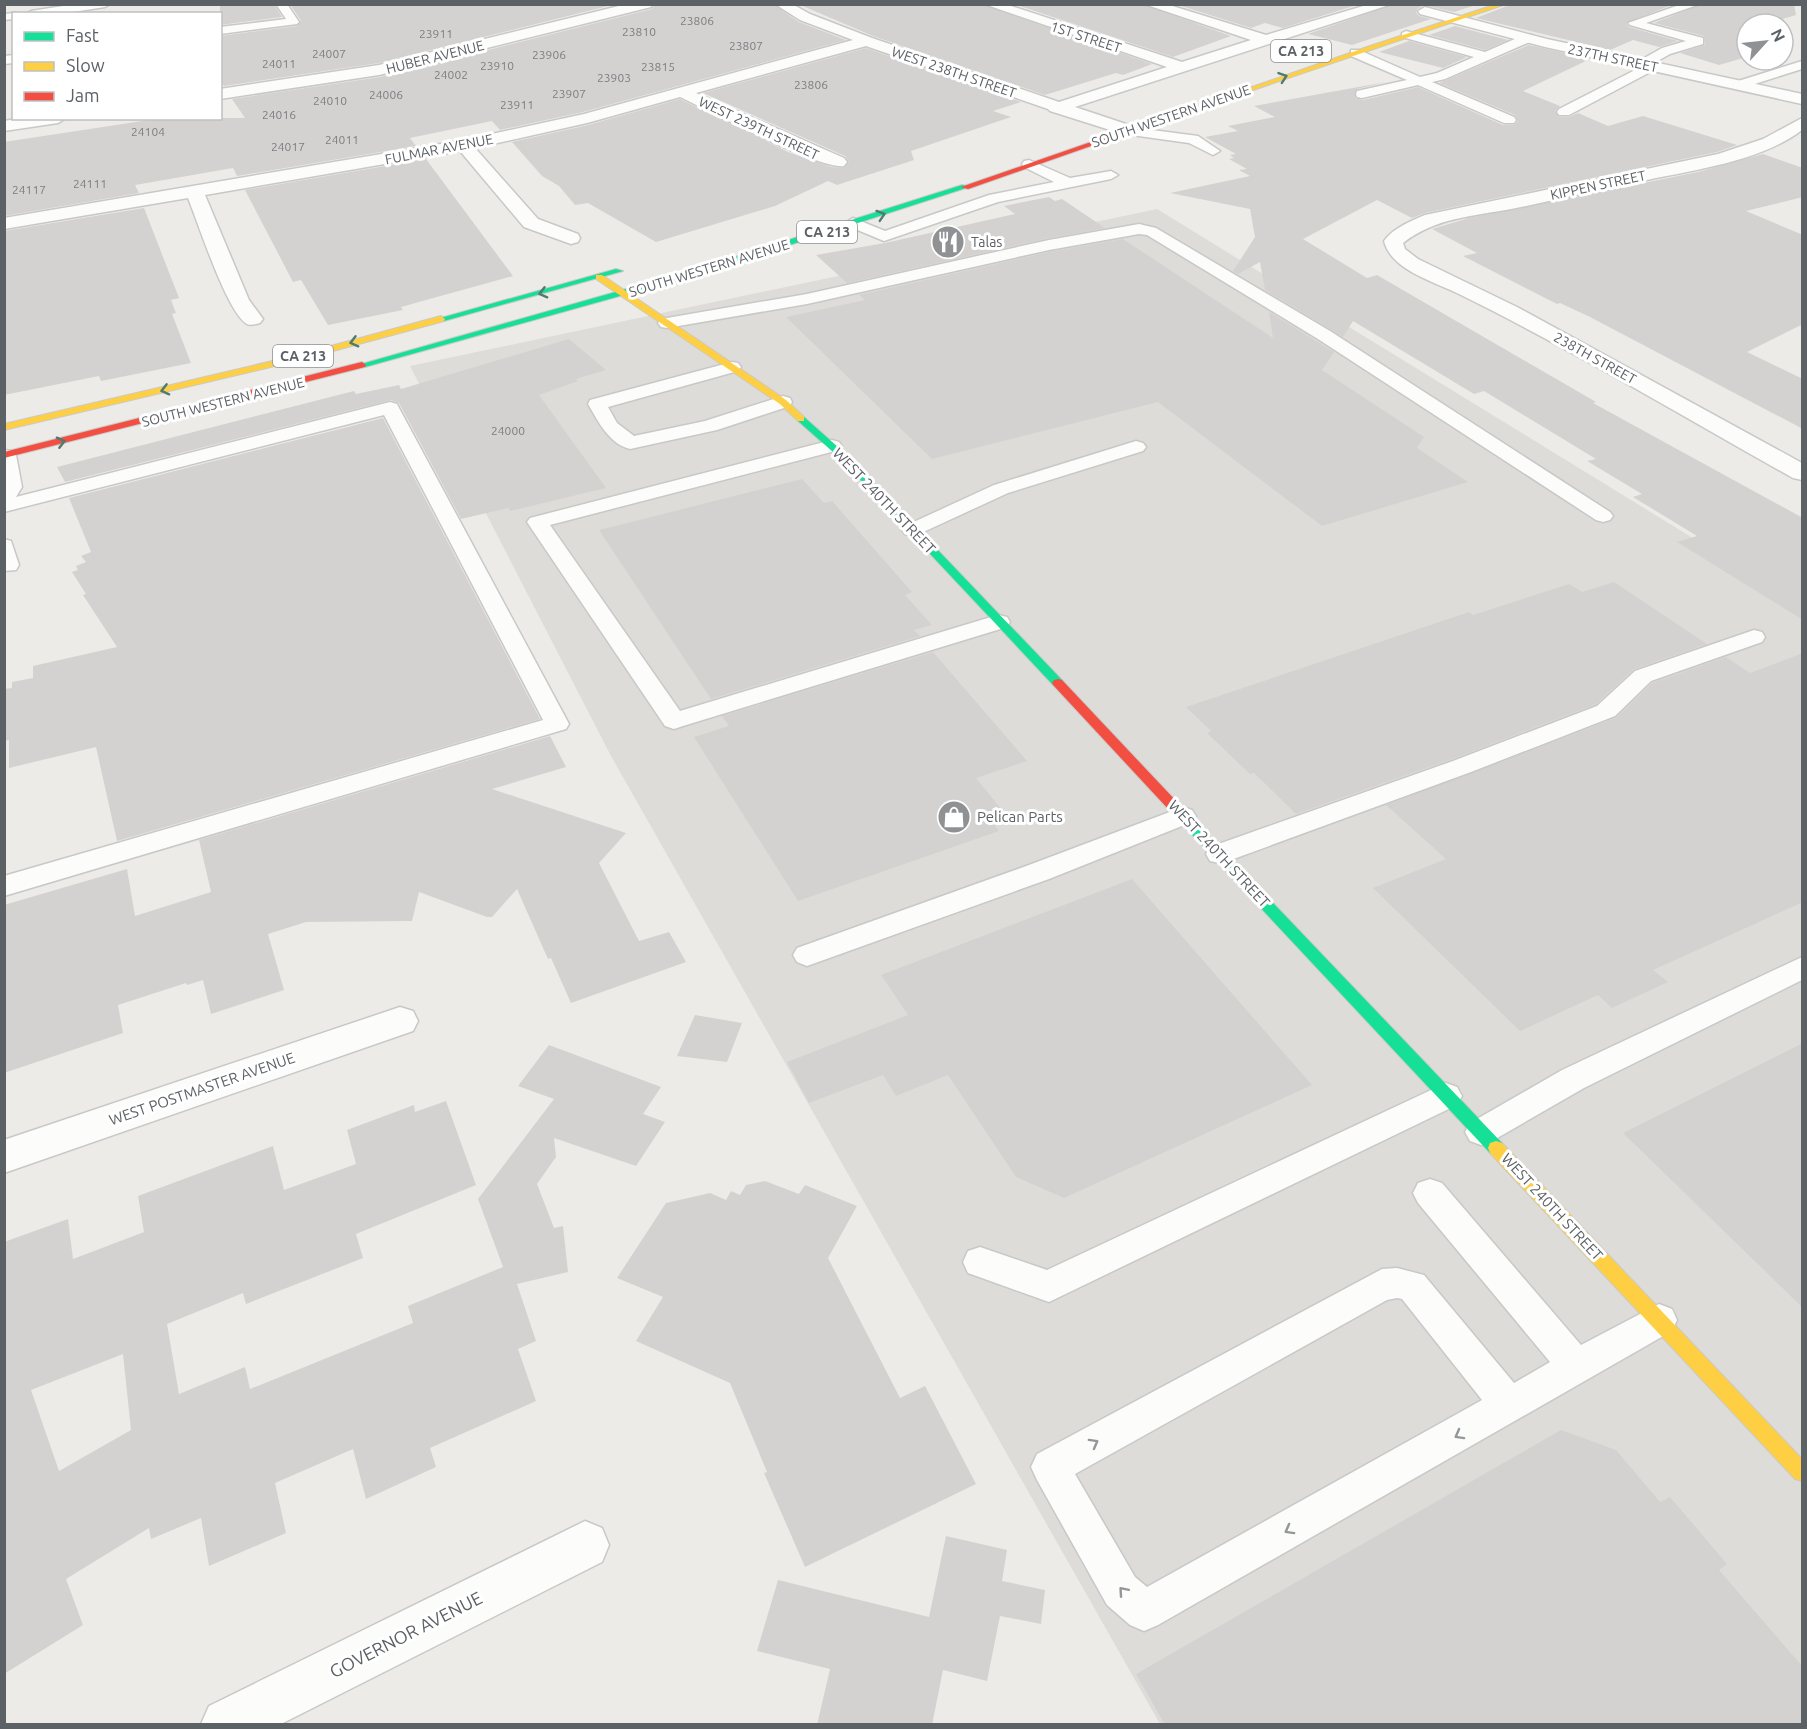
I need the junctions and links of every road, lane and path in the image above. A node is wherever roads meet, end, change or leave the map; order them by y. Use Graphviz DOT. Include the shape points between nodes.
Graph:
graph roads {
  1 [pos="105,4"];
  2 [pos="281,4"];
  3 [pos="646,4"];
  4 [pos="781,4"];
  5 [pos="990,4"];
  6 [pos="1150,4"];
  7 [pos="1196,4"];
  8 [pos="1386,4"];
  9 [pos="1504,4"];
  10 [pos="1695,4"];
  11 [pos="46,12"];
  12 [pos="1173,12"];
  13 [pos="1452,12"];
  14 [pos="1421,13"];
  15 [pos="222,32"];
  16 [pos="1406,35"];
  17 [pos="1528,38"];
  18 [pos="1266,40"];
  19 [pos="867,41"];
  20 [pos="1355,53"];
  21 [pos="1486,56"];
  22 [pos="1648,65"];
  23 [pos="1803,65"];
  24 [pos="1184,68"];
  25 [pos="1421,82"];
  26 [pos="1739,85"];
  27 [pos="681,92"];
  28 [pos="222,94"];
  29 [pos="1362,94"];
  30 [pos="1803,99"];
  31 [pos="1056,108"];
  32 [pos="1122,111"];
  33 [pos="1564,112"];
  34 [pos="44,120"];
  35 [pos="1094,120"];
  36 [pos="1509,120"];
  37 [pos="1803,123"];
  38 [pos="4,126"];
  39 [pos="1071,128"];
  40 [pos="1129,131"];
  41 [pos="464,145"];
  42 [pos="1213,151"];
  43 [pos="838,162"];
  44 [pos="1029,164"];
  45 [pos="1111,175"];
  46 [pos="1068,183"];
  47 [pos="195,193"];
  48 [pos="4,224"];
  49 [pos="853,224"];
  50 [pos="571,238"];
  51 [pos="1393,241"];
  52 [pos="632,268"];
  53 [pos="599,278"];
  54 [pos="624,293"];
  55 [pos="253,319"];
  56 [pos="667,323"];
  57 [pos="732,367"];
  58 [pos="783,402"];
  59 [pos="4,427"];
  60 [pos="832,446"];
  61 [pos="1136,447"];
  62 [pos="5,455"];
  63 [pos="1803,473"];
  64 [pos="4,500"];
  65 [pos="4,506"];
  66 [pos="1603,516"];
  67 [pos="912,530"];
  68 [pos="999,622"];
  69 [pos="1754,637"];
  70 [pos="1183,816"];
  71 [pos="1219,854"];
  72 [pos="4,886"];
  73 [pos="807,955"];
  74 [pos="1803,968"];
  75 [pos="400,1021"];
  76 [pos="1446,1096"];
  77 [pos="1481,1132"];
  78 [pos="4,1157"];
  79 [pos="1430,1193"];
  80 [pos="980,1262"];
  81 [pos="1659,1320"];
  82 [pos="1577,1367"];
  83 [pos="1510,1406"];
  84 [pos="1803,1472"];
  85 [pos="585,1545"];
  86 [pos="227,1725"];
  1 -- 11 [label="lane"];
  2 -- 15 [label="lane" via="293,22"];
  3 -- 28 [label="street, HUBER AVENUE" via="379,70"];
  4 -- 19 [label="street, WEST 238TH STREET"];
  5 -- 24 [label="street, 1ST STREET"];
  6 -- 12 [label="street"];
  7 -- 12 [label="street"];
  8 -- 18 [label="street"];
  9 -- 13 [label="main road, SOUTH WESTERN AVENUE / CA 213"];
  10 -- 22 [label="lane" via="1634,23 1699,41 1666,51"];
  12 -- 18 [label="street"];
  13 -- 14 [label="street, 237TH STREET"];
  13 -- 16 [label="main road, SOUTH WESTERN AVENUE / CA 213"];
  13 -- 17 [label="street, 237TH STREET"];
  16 -- 20 [label="main road, SOUTH WESTERN AVENUE / CA 213"];
  16 -- 21 [label="lane"];
  17 -- 21 [label="lane"];
  17 -- 22 [label="street, 237TH STREET"];
  18 -- 24 [label="street"];
  19 -- 27 [label="street, FULMAR AVENUE"];
  19 -- 31 [label="street, WEST 238TH STREET"];
  20 -- 25 [label="lane"];
  40 -- 20 [label="main road, SOUTH WESTERN AVENUE / CA 213, one-way"];
  21 -- 25 [label="lane"];
  22 -- 26 [label="street, 237TH STREET"];
  22 -- 33 [label="lane"];
  23 -- 26 [label="lane"];
  24 -- 31 [label="street"];
  25 -- 29 [label="lane"];
  25 -- 36 [label="lane"];
  26 -- 30 [label="street, 237TH STREET"];
  27 -- 41 [label="street, FULMAR AVENUE"];
  27 -- 43 [label="street, WEST 239TH STREET"];
  31 -- 35 [label="street, WEST 238TH STREET"];
  32 -- 35 [label="main road, SOUTH WESTERN AVENUE"];
  34 -- 38 [label="street"];
  35 -- 39 [label="main road, SOUTH WESTERN AVENUE"];
  35 -- 40 [label="street, WEST 238TH STREET"];
  37 -- 51 [label="street, KIPPEN STREET" via="1766,143 1713,160 1433,218 1406,229"];
  40 -- 42 [label="lane" via="1193,140"];
  40 -- 44 [label="main road, SOUTH WESTERN AVENUE / CA 213"];
  41 -- 47 [label="street, FULMAR AVENUE"];
  41 -- 50 [label="street" via="531,223"];
  44 -- 46 [label="lane"];
  49 -- 44 [label="main road, SOUTH WESTERN AVENUE / CA 213, one-way"];
  45 -- 46 [label="lane"];
  46 -- 49 [label="lane" via="994,198 884,236"];
  47 -- 48 [label="street, FULMAR AVENUE"];
  47 -- 55 [label="street" via="239,301"];
  49 -- 54 [label="main road, SOUTH WESTERN AVENUE / CA 213"];
  51 -- 63 [label="street, 238TH STREET" via="1396,252 1411,263 1510,311"];
  52 -- 53 [label="main road, SOUTH WESTERN AVENUE / CA 213"];
  53 -- 54 [label="main road, WEST 240TH STREET"];
  53 -- 59 [label="main road, SOUTH WESTERN AVENUE / CA 213, one-way" via="296,358"];
  54 -- 56 [label="main road, WEST 240TH STREET"];
  62 -- 54 [label="main road, SOUTH WESTERN AVENUE / CA 213, one-way" via="433,348"];
  56 -- 57 [label="main road, WEST 240TH STREET"];
  56 -- 66 [label="lane" via="807,299 1049,245 1139,229 1151,231 1324,335"];
  57 -- 58 [label="main road, WEST 240TH STREET"];
  57 -- 58 [label="lane" via="597,404 610,426 630,442 710,426"];
  58 -- 60 [label="main road, WEST 240TH STREET"];
  60 -- 67 [label="main road, WEST 240TH STREET"];
  60 -- 68 [label="lane" via="537,522 674,721"];
  61 -- 67 [label="lane" via="1001,489"];
  62 -- 64 [label="lane" via="12,487"];
  65 -- 72 [label="lane" via="390,408 557,724"];
  67 -- 68 [label="main road, WEST 240TH STREET"];
  68 -- 70 [label="main road, WEST 240TH STREET"];
  69 -- 71 [label="lane" via="1631,682 1617,703 1606,711"];
  70 -- 71 [label="main road, WEST 240TH STREET"];
  70 -- 73 [label="lane"];
  71 -- 76 [label="main road, WEST 240TH STREET"];
  74 -- 77 [label="lane" via="1573,1078"];
  75 -- 78 [label="street, WEST POSTMASTER AVENUE"];
  76 -- 77 [label="main road, WEST 240TH STREET"];
  76 -- 80 [label="lane" via="1049,1286"];
  77 -- 81 [label="main road, WEST 240TH STREET"];
  79 -- 82 [label="lane"];
  81 -- 82 [label="lane"];
  81 -- 84 [label="main road, WEST 240TH STREET"];
  82 -- 83 [label="lane"];
  83 -- 83 [label="lane, one-way" via="1144,1611 1121,1591 1050,1467 1382,1285 1397,1283 1412,1286"];
  85 -- 86 [label="street, GOVERNOR AVENUE"];
}
